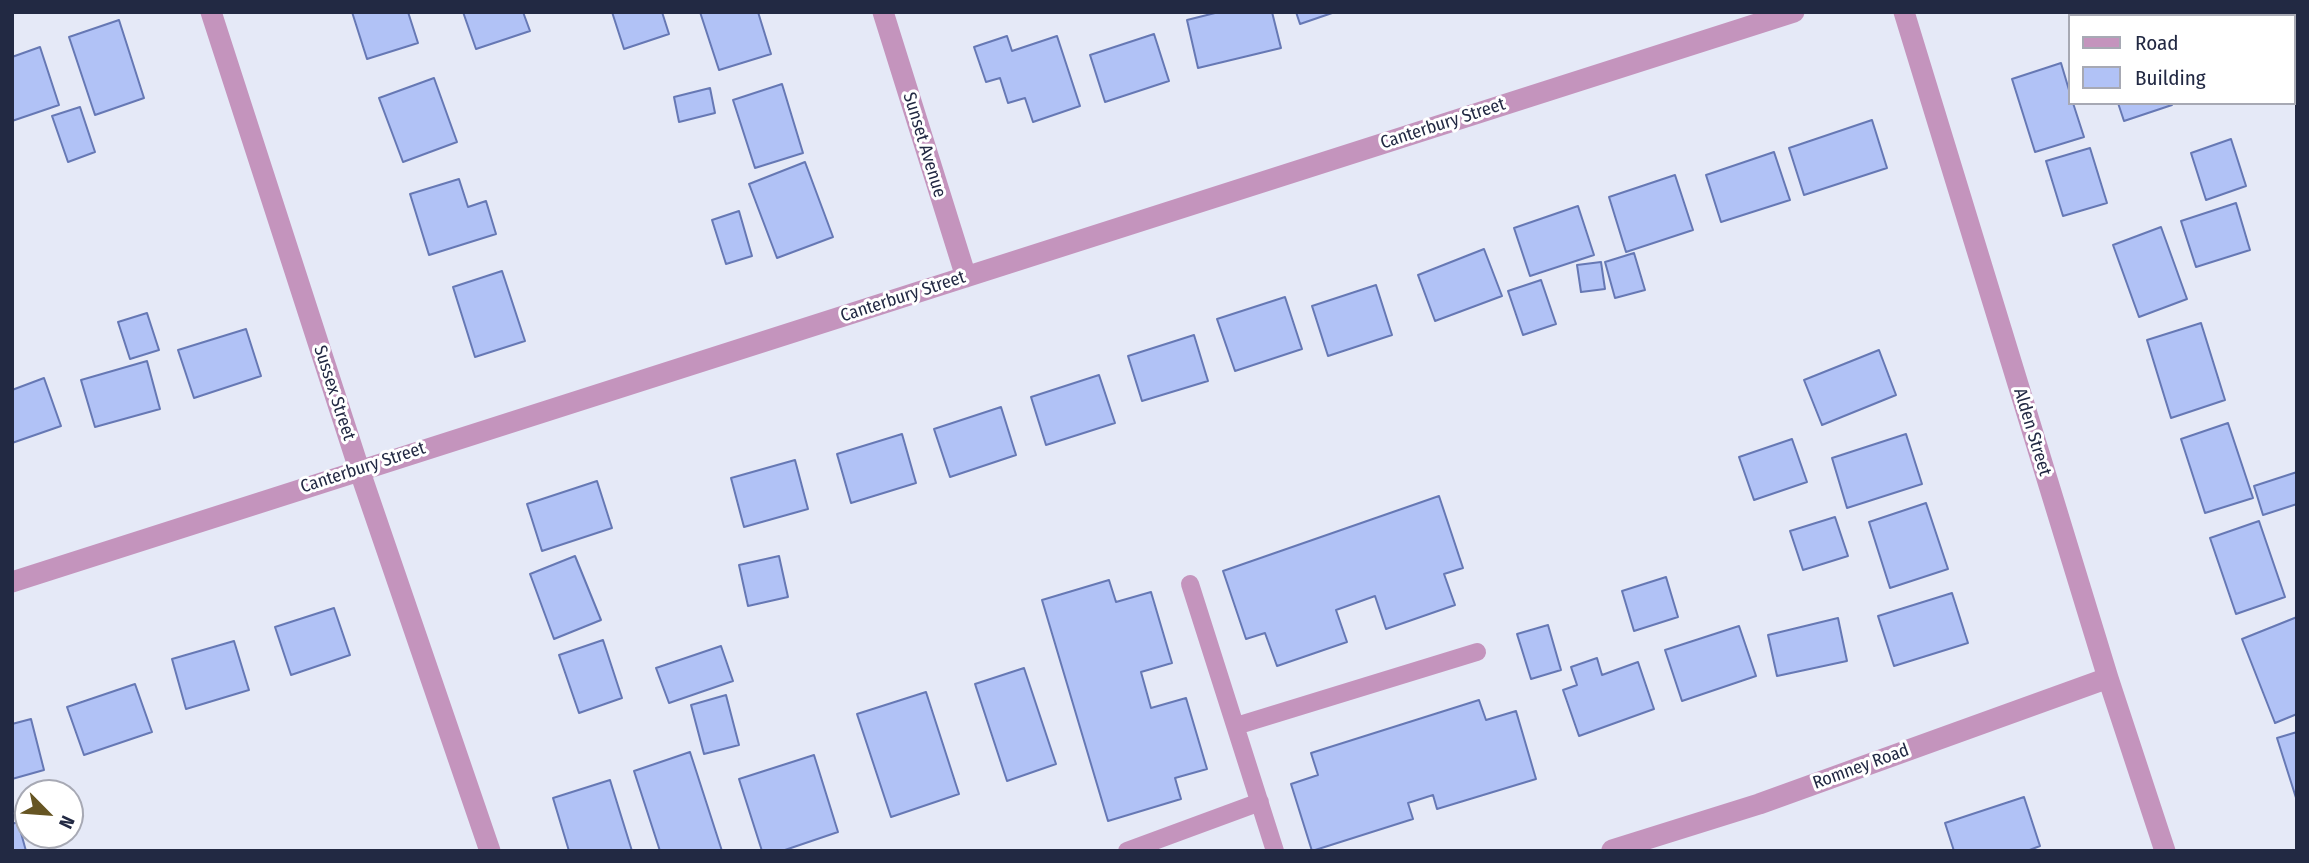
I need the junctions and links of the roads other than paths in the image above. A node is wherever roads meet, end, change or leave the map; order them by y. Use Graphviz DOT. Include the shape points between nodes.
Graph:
graph roads {
  1 [pos="211,12"];
  2 [pos="883,12"];
  3 [pos="1794,12"];
  4 [pos="1904,12"];
  5 [pos="967,277"];
  6 [pos="359,469"];
  7 [pos="12,582"];
  8 [pos="1190,584"];
  9 [pos="1477,652"];
  10 [pos="2108,678"];
  11 [pos="1236,726"];
  12 [pos="1260,802"];
  13 [pos="1612,850"];
  14 [pos="490,851"];
  15 [pos="1128,851"];
  16 [pos="1275,851"];
  17 [pos="2165,851"];
  1 -- 6 [label="street, Sussex Street"];
  2 -- 5 [label="street, Sunset Avenue"];
  3 -- 5 [label="street, Canterbury Street"];
  4 -- 10 [label="street, Alden Street"];
  5 -- 6 [label="street, Canterbury Street"];
  6 -- 7 [label="street, Canterbury Street"];
  6 -- 14 [label="street, Sussex Street"];
  8 -- 11 [label="lane"];
  9 -- 11 [label="lane"];
  10 -- 13 [label="street, Romney Road" via="1759,804"];
  10 -- 17 [label="street, Alden Street"];
  11 -- 12 [label="lane"];
  12 -- 15 [label="lane"];
  12 -- 16 [label="lane"];
}
